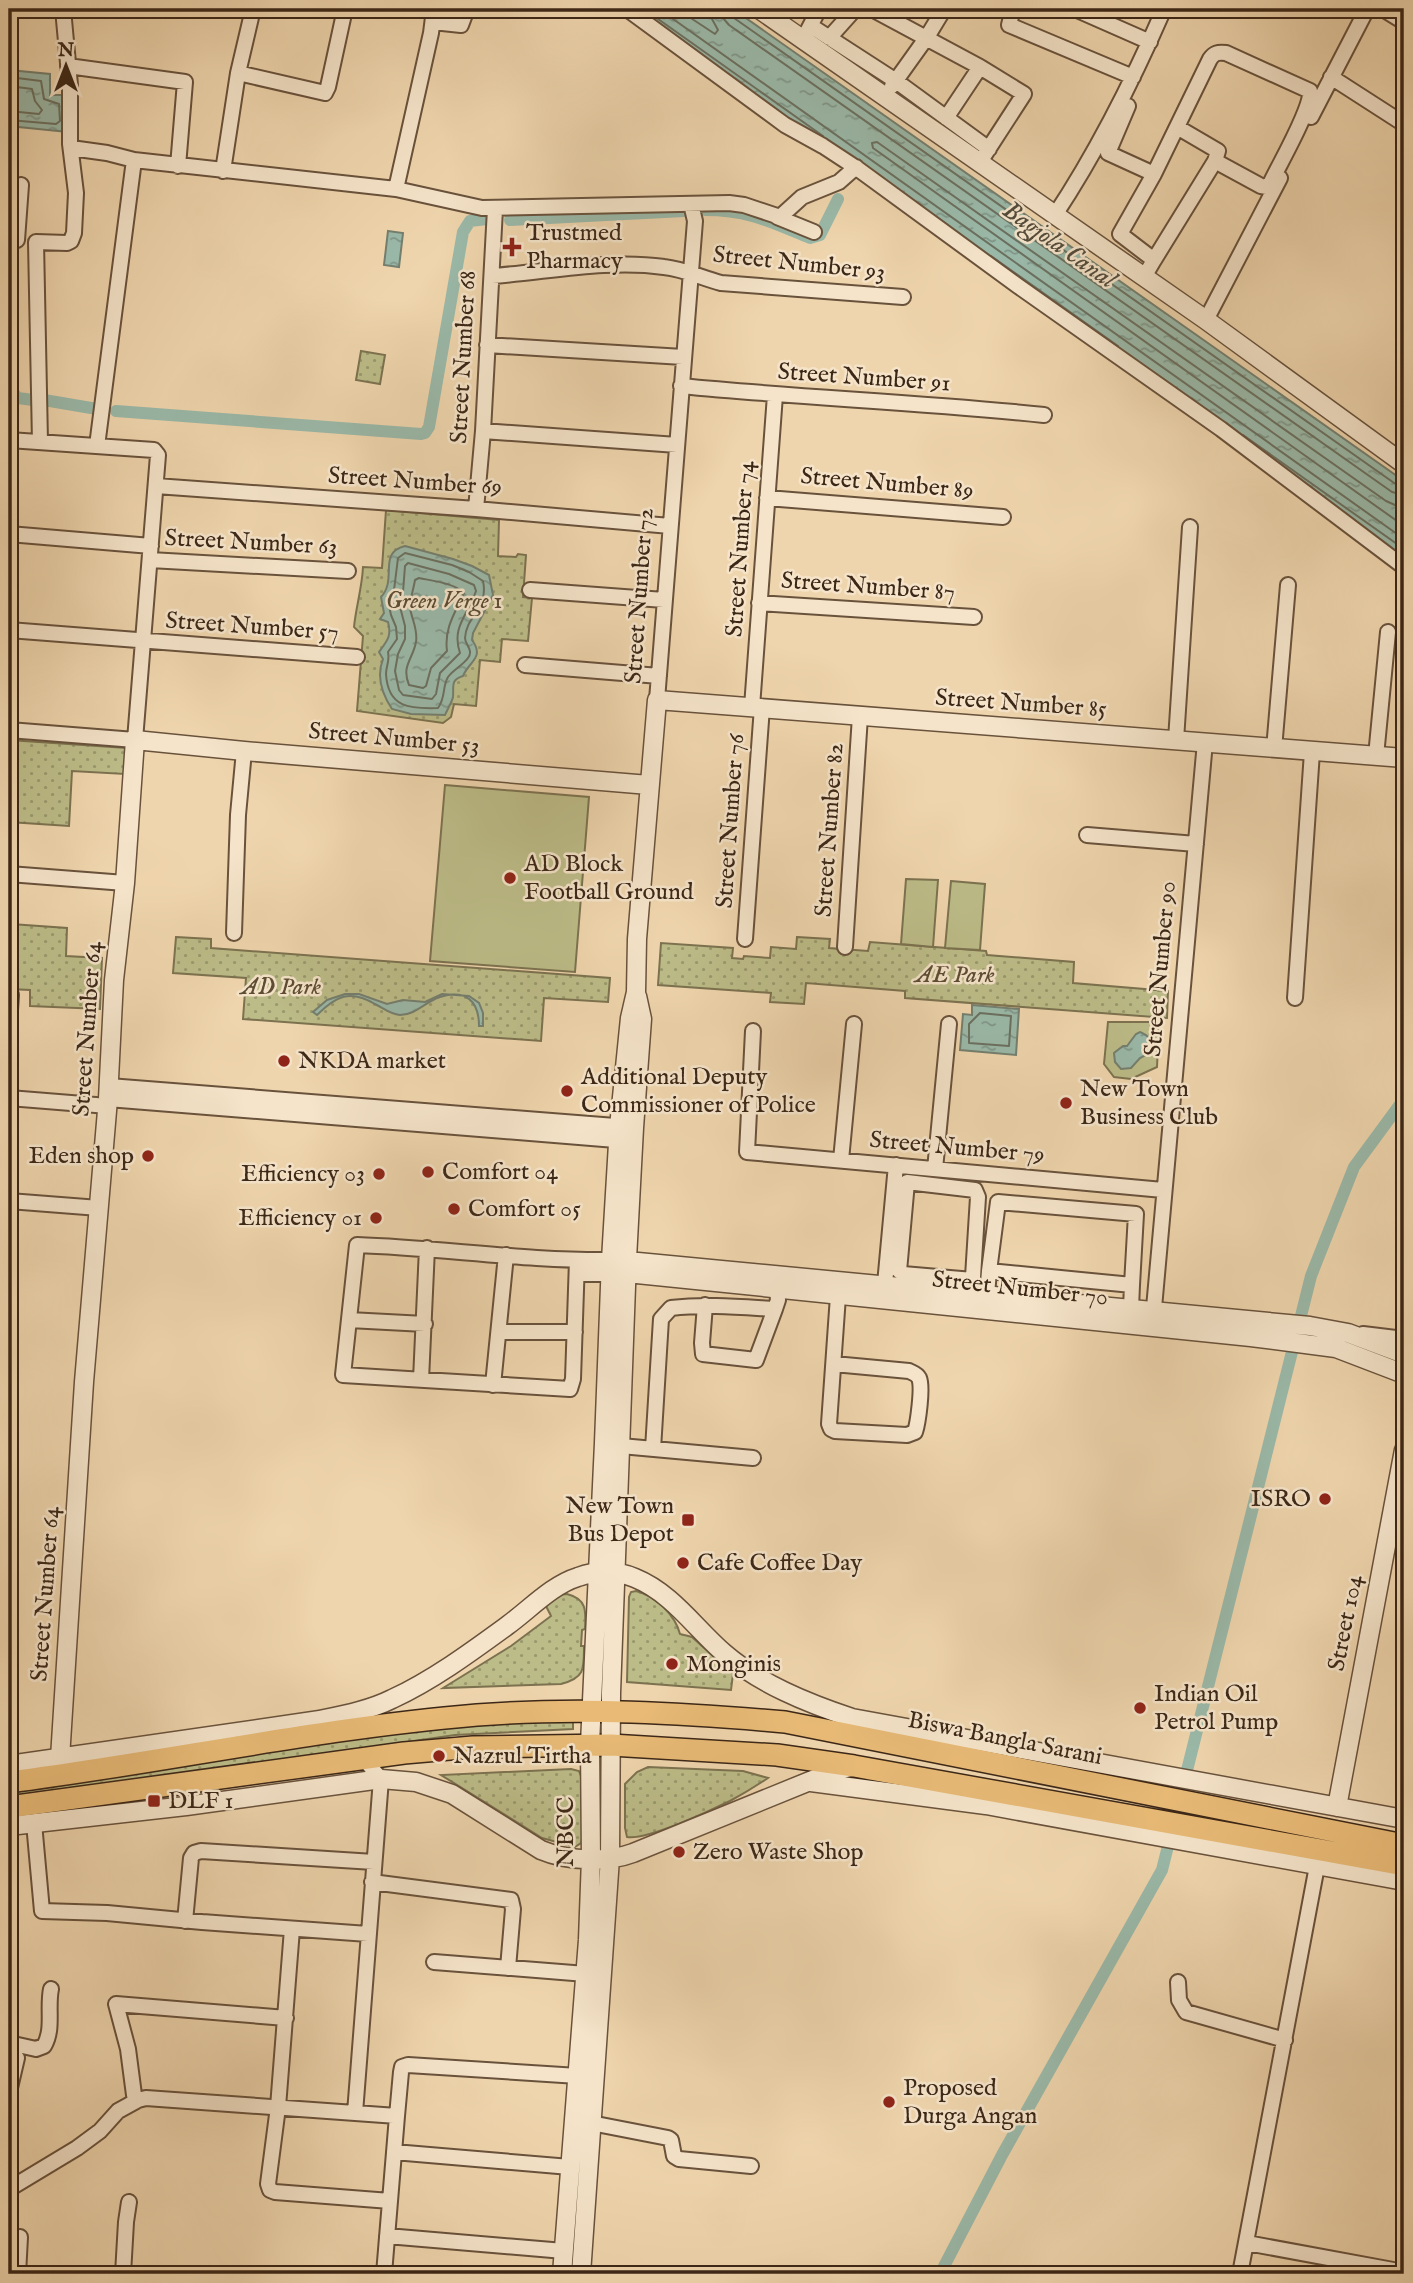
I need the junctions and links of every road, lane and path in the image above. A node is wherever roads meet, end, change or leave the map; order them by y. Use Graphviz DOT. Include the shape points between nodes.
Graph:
graph roads {
  1 [pos="63,9"];
  2 [pos="253,9"];
  3 [pos="345,9"];
  4 [pos="467,9"];
  5 [pos="627,9"];
  6 [pos="819,9"];
  7 [pos="854,9"];
  8 [pos="872,9"];
  9 [pos="944,9"];
  10 [pos="1013,9"];
  11 [pos="1074,9"];
  12 [pos="1164,9"];
  13 [pos="1367,9"];
  14 [pos="1382,9"];
  15 [pos="763,10"];
  16 [pos="434,16"];
  17 [pos="1404,22"];
  18 [pos="807,33"];
  19 [pos="927,37"];
  20 [pos="829,38"];
  21 [pos="1150,42"];
  22 [pos="68,66"];
  23 [pos="980,67"];
  24 [pos="238,73"];
  25 [pos="1133,77"];
  26 [pos="1331,78"];
  27 [pos="896,81"];
  28 [pos="885,96"];
  29 [pos="1128,106"];
  30 [pos="946,118"];
  31 [pos="1404,124"];
  32 [pos="1177,127"];
  33 [pos="71,148"];
  34 [pos="984,156"];
  35 [pos="134,160"];
  36 [pos="1215,161"];
  37 [pos="178,166"];
  38 [pos="856,167"];
  39 [pos="223,171"];
  40 [pos="1154,174"];
  41 [pos="21,185"];
  42 [pos="396,189"];
  43 [pos="691,204"];
  44 [pos="495,209"];
  45 [pos="1055,215"];
  46 [pos="777,217"];
  47 [pos="814,232"];
  48 [pos="1120,234"];
  49 [pos="13,239"];
  50 [pos="36,242"];
  51 [pos="1108,252"];
  52 [pos="1154,260"];
  53 [pos="690,272"];
  54 [pos="492,276"];
  55 [pos="1144,277"];
  56 [pos="903,297"];
  57 [pos="1206,320"];
  58 [pos="488,345"];
  59 [pos="683,357"];
  60 [pos="681,386"];
  61 [pos="775,395"];
  62 [pos="1044,415"];
  63 [pos="482,431"];
  64 [pos="9,440"];
  65 [pos="40,442"];
  66 [pos="677,445"];
  67 [pos="97,446"];
  68 [pos="1404,464"];
  69 [pos="156,486"];
  70 [pos="767,498"];
  71 [pos="476,509"];
  72 [pos="1003,517"];
  73 [pos="670,526"];
  74 [pos="1190,527"];
  75 [pos="9,534"];
  76 [pos="151,553"];
  77 [pos="1404,567"];
  78 [pos="348,571"];
  79 [pos="1288,585"];
  80 [pos="530,590"];
  81 [pos="664,600"];
  82 [pos="759,603"];
  83 [pos="974,617"];
  84 [pos="9,630"];
  85 [pos="1388,632"];
  86 [pos="144,641"];
  87 [pos="356,657"];
  88 [pos="526,665"];
  89 [pos="659,676"];
  90 [pos="657,700"];
  91 [pos="757,707"];
  92 [pos="860,716"];
  93 [pos="9,730"];
  94 [pos="135,740"];
  95 [pos="1176,740"];
  96 [pos="1205,742"];
  97 [pos="1274,749"];
  98 [pos="244,751"];
  99 [pos="1312,752"];
  100 [pos="1379,756"];
  101 [pos="1404,758"];
  102 [pos="649,785"];
  103 [pos="1087,835"];
  104 [pos="1196,844"];
  105 [pos="9,874"];
  106 [pos="125,883"];
  107 [pos="233,933"];
  108 [pos="745,939"];
  109 [pos="845,947"];
  110 [pos="11,995"];
  111 [pos="1295,998"];
  112 [pos="854,1024"];
  113 [pos="949,1024"];
  114 [pos="9,1025"];
  115 [pos="753,1031"];
  116 [pos="108,1097"];
  117 [pos="9,1098"];
  118 [pos="626,1134"];
  119 [pos="841,1160"];
  120 [pos="897,1165"];
  121 [pos="935,1169"];
  122 [pos="1015,1176"];
  123 [pos="901,1182"];
  124 [pos="1139,1188"];
  125 [pos="1163,1190"];
  126 [pos="9,1201"];
  127 [pos="1013,1202"];
  128 [pos="99,1208"];
  129 [pos="1136,1214"];
  130 [pos="427,1248"];
  131 [pos="506,1255"];
  132 [pos="619,1266"];
  133 [pos="577,1267"];
  134 [pos="989,1271"];
  135 [pos="885,1284"];
  136 [pos="1132,1285"];
  137 [pos="977,1289"];
  138 [pos="777,1290"];
  139 [pos="838,1296"];
  140 [pos="705,1305"];
  141 [pos="1131,1308"];
  142 [pos="775,1309"];
  143 [pos="1153,1319"];
  144 [pos="349,1320"];
  145 [pos="425,1324"];
  146 [pos="499,1332"];
  147 [pos="575,1332"];
  148 [pos="1348,1333"];
  149 [pos="1404,1339"];
  150 [pos="1404,1354"];
  151 [pos="834,1364"];
  152 [pos="1404,1374"];
  153 [pos="421,1380"];
  154 [pos="494,1385"];
  155 [pos="621,1446"];
  156 [pos="653,1449"];
  157 [pos="1404,1450"];
  158 [pos="753,1458"];
  159 [pos="1398,1522"];
  160 [pos="607,1572"];
  161 [pos="601,1712"];
  162 [pos="901,1736"];
  163 [pos="590,1744"];
  164 [pos="611,1745"];
  165 [pos="60,1758"];
  166 [pos="363,1758"];
  167 [pos="9,1765"];
  168 [pos="854,1766"];
  169 [pos="381,1779"];
  170 [pos="9,1782"];
  171 [pos="809,1782"];
  172 [pos="1152,1784"];
  173 [pos="9,1807"];
  174 [pos="1337,1807"];
  175 [pos="1404,1819"];
  176 [pos="34,1823"];
  177 [pos="1146,1825"];
  178 [pos="9,1826"];
  179 [pos="1186,1833"];
  180 [pos="1404,1845"];
  181 [pos="591,1858"];
  182 [pos="610,1858"];
  183 [pos="374,1862"];
  184 [pos="1404,1865"];
  185 [pos="1317,1866"];
  186 [pos="1404,1881"];
  187 [pos="372,1882"];
  188 [pos="185,1921"];
  189 [pos="292,1929"];
  190 [pos="368,1934"];
  191 [pos="435,1962"];
  192 [pos="508,1968"];
  193 [pos="586,1974"];
  194 [pos="1178,1982"];
  195 [pos="51,1989"];
  196 [pos="286,2018"];
  197 [pos="1285,2040"];
  198 [pos="9,2043"];
  199 [pos="9,2055"];
  200 [pos="578,2076"];
  201 [pos="10,2088"];
  202 [pos="138,2099"];
  203 [pos="278,2107"];
  204 [pos="355,2113"];
  205 [pos="397,2116"];
  206 [pos="591,2123"];
  207 [pos="394,2152"];
  208 [pos="751,2166"];
  209 [pos="570,2167"];
  210 [pos="9,2189"];
  211 [pos="390,2201"];
  212 [pos="129,2202"];
  213 [pos="387,2236"];
  214 [pos="20,2237"];
  215 [pos="1247,2243"];
  216 [pos="564,2251"];
  217 [pos="1404,2272"];
  218 [pos="19,2274"];
  219 [pos="123,2274"];
  220 [pos="384,2274"];
  221 [pos="562,2274"];
  222 [pos="581,2274"];
  223 [pos="1240,2274"];
  1 -- 22 [label="street"];
  2 -- 24 [label="street"];
  3 -- 24 [label="street" via="325,93"];
  4 -- 16 [label="street" via="461,25"];
  5 -- 38 [label="street" via="785,125"];
  6 -- 18 [label="street"];
  7 -- 20 [label="street"];
  8 -- 19 [label="street"];
  9 -- 19 [label="street"];
  10 -- 25 [label="street" via="1009,24"];
  11 -- 21 [label="street"];
  12 -- 21 [label="street"];
  13 -- 26 [label="street"];
  14 -- 17 [label="street"];
  15 -- 18 [label="street"];
  16 -- 42 [label="street"];
  18 -- 20 [label="street"];
  18 -- 28 [label="street"];
  19 -- 23 [label="street"];
  19 -- 27 [label="street"];
  20 -- 27 [label="street"];
  21 -- 25 [label="street"];
  22 -- 33 [label="street"];
  22 -- 37 [label="street" via="185,82"];
  23 -- 30 [label="street"];
  23 -- 34 [label="street" via="1024,94"];
  24 -- 39 [label="street"];
  25 -- 45 [label="street"];
  26 -- 31 [label="street"];
  26 -- 57 [label="street"];
  27 -- 28 [label="street"];
  27 -- 30 [label="street"];
  28 -- 34 [label="street"];
  29 -- 40 [label="street" via="1108,153"];
  30 -- 34 [label="street"];
  32 -- 36 [label="street" via="1216,148"];
  32 -- 36 [label="street" via="1216,53 1226,53 1310,91 1269,186"];
  32 -- 40 [label="street"];
  33 -- 35 [label="street"];
  33 -- 50 [label="street" via="76,193 73,238 67,243"];
  34 -- 45 [label="street"];
  35 -- 37 [label="street"];
  35 -- 67 [label="street"];
  36 -- 52 [label="street"];
  37 -- 39 [label="street"];
  38 -- 46 [label="street" via="839,182 802,197"];
  38 -- 77 [label="street" via="1221,429"];
  39 -- 42 [label="street"];
  40 -- 48 [label="street"];
  41 -- 49 [label="street"];
  42 -- 44 [label="street"];
  43 -- 44 [label="street"];
  43 -- 46 [label="street" via="736,204"];
  43 -- 53 [label="street, Street Number 72" via="695,221"];
  44 -- 54 [label="street, Street Number 68"];
  45 -- 51 [label="street"];
  46 -- 47 [label="street"];
  48 -- 51 [label="street"];
  48 -- 52 [label="street"];
  49 -- 50 [label="street"];
  50 -- 65 [label="street"];
  51 -- 55 [label="street"];
  52 -- 55 [label="street"];
  53 -- 54 [label="street, Street Number 93" via="640,265"];
  53 -- 56 [label="street, Street Number 93" via="721,283"];
  53 -- 59 [label="street, Street Number 72"];
  54 -- 58 [label="street, Street Number 68"];
  55 -- 57 [label="street"];
  57 -- 68 [label="street"];
  58 -- 59 [label="street"];
  58 -- 63 [label="street, Street Number 68"];
  59 -- 60 [label="street, Street Number 72"];
  60 -- 61 [label="street, Street Number 91"];
  60 -- 66 [label="street, Street Number 72"];
  61 -- 62 [label="street, Street Number 91"];
  61 -- 70 [label="street, Street Number 74"];
  63 -- 66 [label="street"];
  63 -- 71 [label="street, Street Number 68"];
  64 -- 65 [label="street, Street Number 64"];
  65 -- 67 [label="street, Street Number 64"];
  66 -- 73 [label="street, Street Number 72"];
  67 -- 69 [label="street, Street Number 64" via="157,452"];
  69 -- 71 [label="street, Street Number 69"];
  69 -- 76 [label="street, Street Number 64"];
  70 -- 72 [label="street, Street Number 89"];
  70 -- 82 [label="street, Street Number 74"];
  71 -- 73 [label="street, Street Number 69"];
  73 -- 81 [label="street, Street Number 72"];
  74 -- 95 [label="street"];
  75 -- 76 [label="street, Street Number 63"];
  76 -- 78 [label="street, Street Number 63"];
  76 -- 86 [label="street, Street Number 64"];
  79 -- 97 [label="street"];
  80 -- 81 [label="street"];
  81 -- 89 [label="street, Street Number 72"];
  82 -- 83 [label="street, Street Number 87"];
  82 -- 91 [label="street, Street Number 74"];
  84 -- 86 [label="street, Street Number 57"];
  85 -- 100 [label="street"];
  86 -- 87 [label="street, Street Number 57"];
  86 -- 94 [label="street, Street Number 64"];
  88 -- 89 [label="street"];
  89 -- 90 [label="street, Street Number 72"];
  90 -- 91 [label="street, Street Number 85"];
  90 -- 102 [label="street, Street Number 72"];
  91 -- 92 [label="street, Street Number 85"];
  91 -- 108 [label="street, Street Number 76"];
  92 -- 95 [label="street, Street Number 85"];
  92 -- 109 [label="street, Street Number 82"];
  93 -- 94 [label="street"];
  94 -- 98 [label="street, Street Number 53"];
  94 -- 106 [label="street, Street Number 64"];
  95 -- 96 [label="street, Street Number 85"];
  96 -- 97 [label="street, Street Number 85"];
  96 -- 104 [label="street, Street Number 90"];
  97 -- 99 [label="street, Street Number 85"];
  98 -- 102 [label="street, Street Number 53"];
  98 -- 107 [label="street"];
  99 -- 100 [label="street, Street Number 85"];
  99 -- 111 [label="street"];
  100 -- 101 [label="street, Street Number 85"];
  102 -- 118 [label="street, Street Number 72" via="636,992 630,1017"];
  103 -- 104 [label="street"];
  104 -- 125 [label="street, Street Number 90"];
  105 -- 106 [label="street"];
  106 -- 116 [label="street, Street Number 64"];
  110 -- 114 [label="street"];
  112 -- 119 [label="street"];
  113 -- 121 [label="street"];
  115 -- 119 [label="street, Street Number 79" via="747,1152"];
  116 -- 117 [label="street"];
  116 -- 118 [label="street"];
  116 -- 128 [label="street, Street Number 64"];
  118 -- 132 [label="street, Street Number 72"];
  119 -- 120 [label="street, Street Number 79"];
  120 -- 121 [label="street, Street Number 79"];
  120 -- 123 [label="street"];
  121 -- 122 [label="street, Street Number 79"];
  122 -- 124 [label="street, Street Number 79"];
  122 -- 127 [label="street"];
  123 -- 135 [label="street"];
  123 -- 137 [label="street" via="899,1271"];
  123 -- 137 [label="street" via="975,1190"];
  124 -- 125 [label="street, Street Number 79"];
  124 -- 129 [label="street"];
  125 -- 143 [label="street, Street Number 90"];
  126 -- 128 [label="street"];
  127 -- 129 [label="street"];
  127 -- 134 [label="street" via="998,1202"];
  128 -- 165 [label="street, Street Number 64"];
  129 -- 136 [label="street"];
  130 -- 131 [label="street"];
  130 -- 144 [label="street" via="356,1246"];
  130 -- 145 [label="street"];
  131 -- 133 [label="street"];
  131 -- 146 [label="street"];
  132 -- 133 [label="street"];
  132 -- 135 [label="street, Street Number 70"];
  132 -- 138 [label="street, Street Number 70"];
  132 -- 155 [label="street"];
  132 -- 160 [label="street, NBCC" via="608,1348"];
  133 -- 147 [label="street"];
  134 -- 136 [label="street"];
  134 -- 137 [label="street"];
  135 -- 137 [label="street, Street Number 70"];
  136 -- 141 [label="street"];
  137 -- 141 [label="street, Street Number 70"];
  138 -- 139 [label="street, Street Number 70"];
  138 -- 142 [label="street"];
  139 -- 143 [label="street, Street Number 70"];
  139 -- 151 [label="street"];
  140 -- 142 [label="street"];
  140 -- 142 [label="street" via="703,1354 757,1360"];
  140 -- 156 [label="street" via="671,1308 661,1319"];
  141 -- 143 [label="street, Street Number 70"];
  143 -- 148 [label="street, Street Number 70" via="1278,1323"];
  143 -- 152 [label="street, Street Number 70" via="1336,1349"];
  144 -- 145 [label="street"];
  144 -- 153 [label="street" via="343,1375"];
  145 -- 153 [label="street"];
  146 -- 147 [label="street"];
  146 -- 154 [label="street"];
  147 -- 154 [label="street" via="570,1389"];
  148 -- 149 [label="street"];
  148 -- 150 [label="street, Street Number 70"];
  151 -- 151 [label="street" via="831,1429 915,1432 920,1389 916,1374"];
  153 -- 154 [label="street"];
  155 -- 156 [label="street"];
  155 -- 160 [label="street"];
  156 -- 158 [label="street"];
  157 -- 159 [label="street, Street 104"];
  159 -- 174 [label="street, Street 104"];
  160 -- 161 [label="street, NBCC"];
  160 -- 162 [label="street" via="636,1578 662,1594 727,1656 780,1689"];
  160 -- 165 [label="street" via="560,1586 477,1648 390,1700 320,1720"];
  161 -- 162 [label="main road, Biswa Bangla Sarani" via="722,1716"];
  161 -- 163 [label="street, NBCC"];
  161 -- 164 [label="street"];
  161 -- 170 [label="main road, Biswa Bangla Sarani" via="410,1722"];
  162 -- 172 [label="main road, Biswa Bangla Sarani"];
  163 -- 164 [label="main road"];
  163 -- 166 [label="main road" via="473,1747"];
  163 -- 181 [label="street, NBCC"];
  164 -- 168 [label="main road" via="777,1755"];
  164 -- 182 [label="street"];
  165 -- 167 [label="street"];
  166 -- 169 [label="street"];
  166 -- 173 [label="main road"];
  168 -- 171 [label="street"];
  168 -- 177 [label="main road"];
  169 -- 176 [label="street"];
  169 -- 181 [label="street" via="438,1788 541,1850 555,1856"];
  169 -- 183 [label="street"];
  171 -- 177 [label="street"];
  171 -- 182 [label="street" via="633,1853"];
  172 -- 174 [label="street" via="1201,1782"];
  172 -- 180 [label="main road, Biswa Bangla Sarani" via="1198,1803"];
  174 -- 175 [label="street"];
  176 -- 178 [label="street"];
  176 -- 188 [label="street" via="42,1911"];
  177 -- 179 [label="main road"];
  179 -- 184 [label="main road"];
  179 -- 185 [label="street"];
  181 -- 182 [label="street"];
  181 -- 193 [label="street, NBCC"];
  182 -- 206 [label="street"];
  183 -- 187 [label="street"];
  183 -- 188 [label="street" via="194,1853"];
  185 -- 186 [label="street"];
  185 -- 197 [label="street"];
  187 -- 190 [label="street"];
  187 -- 192 [label="street" via="511,1900"];
  188 -- 189 [label="street"];
  189 -- 190 [label="street"];
  189 -- 196 [label="street"];
  190 -- 204 [label="street"];
  191 -- 192 [label="street"];
  192 -- 193 [label="street"];
  193 -- 200 [label="street, NBCC"];
  194 -- 197 [label="street" via="1179,2000 1186,2012"];
  195 -- 198 [label="street" via="50,2037 44,2046 36,2049"];
  196 -- 202 [label="street" via="116,2004"];
  196 -- 203 [label="street"];
  197 -- 215 [label="street"];
  199 -- 201 [label="street" via="17,2058"];
  200 -- 205 [label="street" via="408,2065 402,2067"];
  200 -- 209 [label="street, NBCC"];
  202 -- 203 [label="street"];
  202 -- 210 [label="street" via="77,2148"];
  203 -- 204 [label="street"];
  203 -- 211 [label="street" via="270,2190"];
  204 -- 205 [label="street"];
  205 -- 207 [label="street"];
  206 -- 208 [label="street" via="668,2138 678,2159"];
  206 -- 222 [label="street"];
  207 -- 209 [label="street"];
  207 -- 211 [label="street"];
  209 -- 216 [label="street, NBCC"];
  211 -- 213 [label="street"];
  212 -- 219 [label="street"];
  213 -- 216 [label="street"];
  213 -- 220 [label="street"];
  214 -- 218 [label="street"];
  215 -- 217 [label="street"];
  215 -- 223 [label="street"];
  216 -- 221 [label="street, NBCC"];
}
